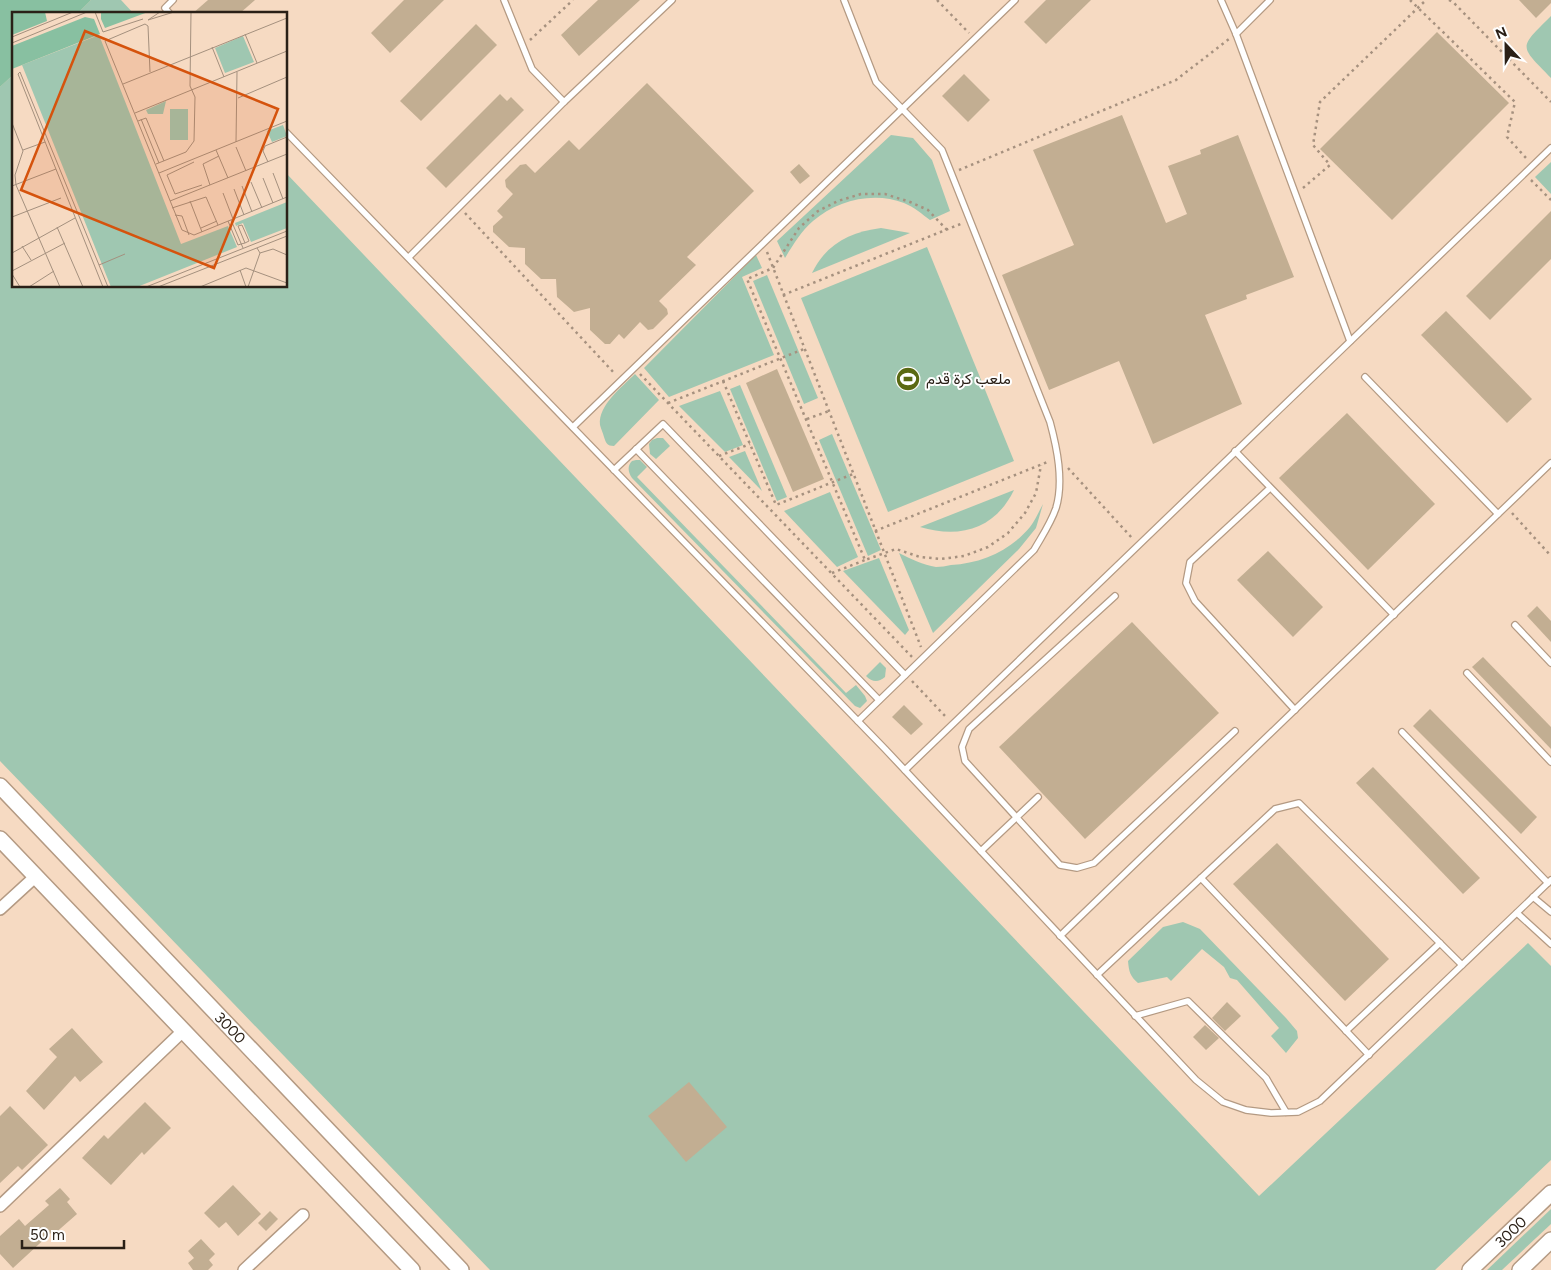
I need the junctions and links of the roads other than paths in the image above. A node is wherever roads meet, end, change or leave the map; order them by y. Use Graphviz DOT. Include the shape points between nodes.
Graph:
graph roads {
  1 [pos="174,0"];
  2 [pos="504,0"];
  3 [pos="672,0"];
  4 [pos="844,0"];
  5 [pos="1015,0"];
  6 [pos="1221,0"];
  7 [pos="1270,0"];
  8 [pos="168,12"];
  9 [pos="1236,34"];
  10 [pos="564,102"];
  11 [pos="902,109"];
  12 [pos="288,134"];
  13 [pos="1551,148"];
  14 [pos="409,257"];
  15 [pos="1350,341"];
  16 [pos="1365,377"];
  17 [pos="573,427"];
  18 [pos="636,449"];
  19 [pos="1235,451"];
  20 [pos="1551,463"];
  21 [pos="614,470"];
  22 [pos="1270,488"];
  23 [pos="1498,514"];
  24 [pos="1115,596"];
  25 [pos="1394,615"];
  26 [pos="1515,625"];
  27 [pos="1551,663"];
  28 [pos="1467,672"];
  29 [pos="905,675"];
  30 [pos="879,700"];
  31 [pos="1295,710"];
  32 [pos="858,720"];
  33 [pos="1235,731"];
  34 [pos="1402,732"];
  35 [pos="1551,762"];
  36 [pos="905,770"];
  37 [pos="0,786"];
  38 [pos="1038,798"];
  39 [pos="1017,818"];
  40 [pos="0,839"];
  41 [pos="981,851"];
  42 [pos="36,876"];
  43 [pos="1201,878"];
  44 [pos="1550,881"];
  45 [pos="1533,897"];
  46 [pos="0,909"];
  47 [pos="1517,912"];
  48 [pos="1551,912"];
  49 [pos="1060,936"];
  50 [pos="1440,943"];
  51 [pos="1551,944"];
  52 [pos="1462,965"];
  53 [pos="1097,975"];
  54 [pos="1135,1016"];
  55 [pos="183,1031"];
  56 [pos="1346,1031"];
  57 [pos="1369,1055"];
  58 [pos="1286,1112"];
  59 [pos="1551,1194"];
  60 [pos="0,1206"];
  61 [pos="303,1215"];
  62 [pos="1551,1240"];
  63 [pos="244,1270"];
  64 [pos="412,1270"];
  65 [pos="461,1270"];
  66 [pos="1470,1270"];
  67 [pos="1520,1270"];
  1 -- 8 [label="lane" via="165,8"];
  2 -- 10 [label="lane" via="532,69"];
  3 -- 10 [label="lane"];
  4 -- 11 [label="lane" via="876,82"];
  5 -- 11 [label="lane"];
  6 -- 9 [label="lane"];
  7 -- 9 [label="lane"];
  9 -- 15 [label="lane"];
  10 -- 14 [label="lane"];
  11 -- 17 [label="lane"];
  11 -- 29 [label="lane" via="942,150 1050,422 1058,451 1056,507 1034,550"];
  12 -- 14 [label="lane"];
  13 -- 15 [label="lane"];
  14 -- 17 [label="lane"];
  15 -- 19 [label="lane"];
  16 -- 23 [label="lane"];
  17 -- 21 [label="lane"];
  18 -- 21 [label="lane"];
  18 -- 29 [label="lane" via="663,424"];
  18 -- 30 [label="lane"];
  19 -- 22 [label="lane"];
  19 -- 36 [label="lane"];
  20 -- 23 [label="lane"];
  21 -- 32 [label="lane"];
  22 -- 25 [label="lane"];
  22 -- 31 [label="lane" via="1190,562 1186,583 1195,601"];
  23 -- 25 [label="lane"];
  24 -- 39 [label="lane" via="969,729 962,747 965,761"];
  25 -- 31 [label="lane"];
  26 -- 27 [label="lane"];
  28 -- 35 [label="lane"];
  29 -- 30 [label="lane"];
  30 -- 32 [label="lane"];
  31 -- 49 [label="lane"];
  32 -- 36 [label="lane"];
  33 -- 39 [label="lane" via="1094,863 1077,868 1060,865"];
  34 -- 44 [label="lane"];
  36 -- 41 [label="lane"];
  37 -- 65 [label="street, 3000"];
  38 -- 39 [label="lane"];
  39 -- 41 [label="lane"];
  40 -- 42 [label="street"];
  41 -- 49 [label="lane"];
  42 -- 46 [label="street"];
  42 -- 55 [label="street"];
  43 -- 50 [label="lane" via="1275,809 1299,803"];
  43 -- 53 [label="lane"];
  43 -- 56 [label="lane"];
  44 -- 45 [label="lane"];
  45 -- 47 [label="lane"];
  45 -- 48 [label="lane"];
  47 -- 51 [label="lane"];
  47 -- 52 [label="lane"];
  49 -- 53 [label="lane"];
  50 -- 52 [label="lane"];
  50 -- 56 [label="lane"];
  52 -- 57 [label="lane"];
  53 -- 54 [label="lane"];
  54 -- 58 [label="lane" via="1196,1080 1223,1102 1246,1110"];
  54 -- 58 [label="lane" via="1188,1001 1266,1078"];
  55 -- 60 [label="street"];
  55 -- 64 [label="street"];
  56 -- 57 [label="lane"];
  57 -- 58 [label="lane" via="1320,1101 1298,1112"];
  59 -- 66 [label="street, 3000"];
  61 -- 63 [label="street"];
  62 -- 67 [label="street"];
}
